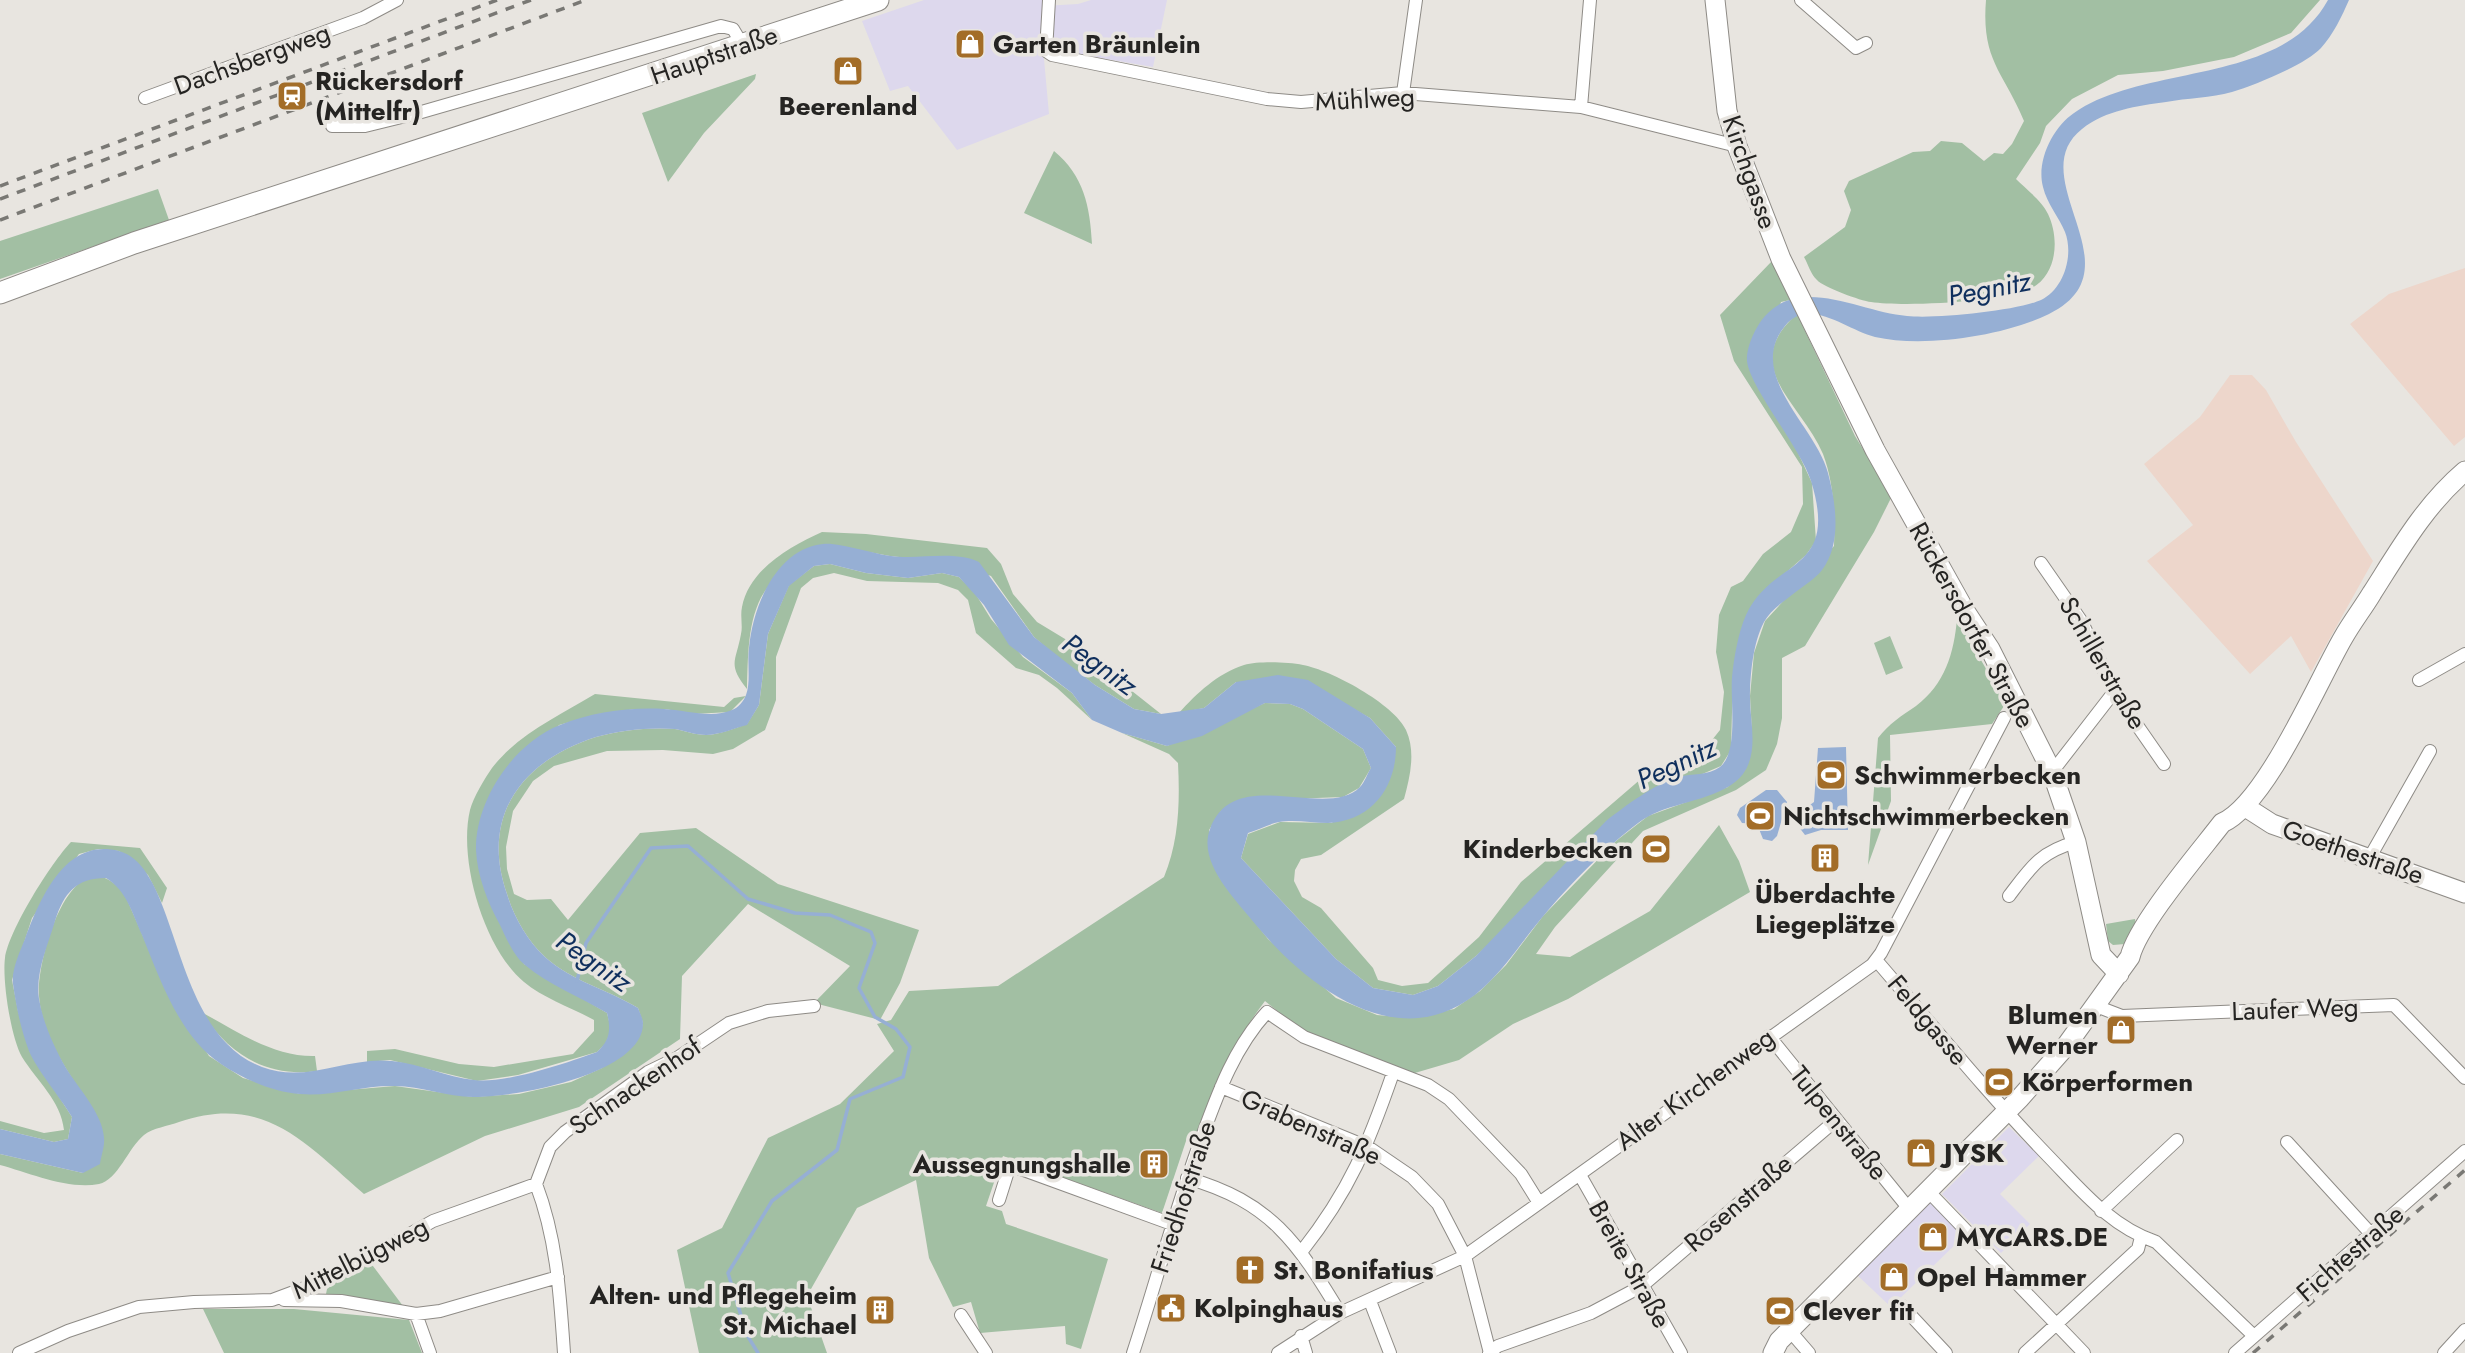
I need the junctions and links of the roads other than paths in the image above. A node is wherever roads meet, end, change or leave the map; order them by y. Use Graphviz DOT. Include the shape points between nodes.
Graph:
graph roads {
  1 [pos="397,0"];
  2 [pos="878,0"];
  3 [pos="1049,0"];
  4 [pos="1416,0"];
  5 [pos="1590,0"];
  6 [pos="1715,0"];
  7 [pos="1801,0"];
  8 [pos="1867,43"];
  9 [pos="742,44"];
  10 [pos="1403,93"];
  11 [pos="145,99"];
  12 [pos="1581,107"];
  13 [pos="332,126"];
  14 [pos="1737,146"];
  15 [pos="0,293"];
  16 [pos="1861,421"];
  17 [pos="2465,471"];
  18 [pos="2041,562"];
  19 [pos="2461,660"];
  20 [pos="2419,680"];
  21 [pos="2114,692"];
  22 [pos="2004,718"];
  23 [pos="2430,751"];
  24 [pos="2164,764"];
  25 [pos="2052,772"];
  26 [pos="2239,812"];
  27 [pos="2076,842"];
  28 [pos="2370,857"];
  29 [pos="2465,893"];
  30 [pos="2009,896"];
  31 [pos="1876,960"];
  32 [pos="2119,974"];
  33 [pos="814,1006"];
  34 [pos="2096,1006"];
  35 [pos="1769,1035"];
  36 [pos="1393,1073"];
  37 [pos="2465,1078"];
  38 [pos="1221,1087"];
  39 [pos="2007,1113"];
  40 [pos="1835,1121"];
  41 [pos="2177,1140"];
  42 [pos="2287,1142"];
  43 [pos="1368,1147"];
  44 [pos="2465,1151"];
  45 [pos="1580,1175"];
  46 [pos="1187,1178"];
  47 [pos="536,1184"];
  48 [pos="1928,1191"];
  49 [pos="999,1200"];
  50 [pos="1539,1203"];
  51 [pos="1910,1210"];
  52 [pos="2101,1211"];
  53 [pos="1172,1224"];
  54 [pos="2372,1235"];
  55 [pos="2141,1237"];
  56 [pos="1303,1251"];
  57 [pos="1465,1256"];
  58 [pos="558,1277"];
  59 [pos="1642,1286"];
  60 [pos="272,1300"];
  61 [pos="1370,1301"];
  62 [pos="1902,1306"];
  63 [pos="1340,1313"];
  64 [pos="416,1314"];
  65 [pos="961,1315"];
  66 [pos="2058,1324"];
  67 [pos="2465,1329"];
  68 [pos="1301,1336"];
  69 [pos="2254,1336"];
  70 [pos="1781,1342"];
  71 [pos="19,1353"];
  72 [pos="430,1353"];
  73 [pos="564,1353"];
  74 [pos="986,1353"];
  75 [pos="1133,1353"];
  76 [pos="1278,1353"];
  77 [pos="1306,1353"];
  78 [pos="1390,1353"];
  79 [pos="1490,1353"];
  80 [pos="1681,1353"];
  81 [pos="1756,1353"];
  82 [pos="1809,1353"];
  83 [pos="1946,1353"];
  84 [pos="2025,1353"];
  85 [pos="2084,1353"];
  86 [pos="2235,1353"];
  87 [pos="2444,1353"];
  1 -- 11 [label="street, Dachsbergweg" via="363,18"];
  2 -- 9 [label="main road, Hauptstraße"];
  3 -- 10 [label="street, Mühlweg" via="1045,51 1052,55 1267,99 1301,102"];
  4 -- 10 [label="street"];
  5 -- 12 [label="street"];
  6 -- 14 [label="main road, Kirchgasse" via="1727,111"];
  7 -- 8 [label="street" via="1856,48"];
  9 -- 13 [label="street" via="733,29 721,26 405,116 365,126"];
  9 -- 15 [label="main road, Hauptstraße" via="134,243"];
  10 -- 12 [label="street, Mühlweg"];
  12 -- 14 [label="street, Mühlweg"];
  14 -- 16 [label="main road, Kirchgasse" via="1782,259"];
  16 -- 25 [label="main road, Rückersdorfer Straße" via="1990,649"];
  17 -- 26 [label="main road" via="2420,518 2370,597 2351,645"];
  18 -- 21 [label="street, Schillerstraße" via="2082,622"];
  19 -- 20 [label="street"];
  21 -- 24 [label="street, Schillerstraße"];
  21 -- 25 [label="street"];
  22 -- 31 [label="street, Alter Kirchenweg"];
  23 -- 28 [label="street"];
  25 -- 27 [label="main road, Rückersdorfer Straße"];
  26 -- 28 [label="main road, Goethestraße"];
  26 -- 32 [label="main road" via="2232,830 2143,951 2130,957"];
  27 -- 30 [label="street" via="2051,849"];
  27 -- 32 [label="main road, Rückersdorfer Straße" via="2101,955"];
  28 -- 29 [label="main road, Goethestraße"];
  31 -- 35 [label="street, Alter Kirchenweg"];
  31 -- 39 [label="street, Feldgasse"];
  32 -- 34 [label="main road"];
  33 -- 47 [label="street, Schnackenhof" via="768,1011 729,1023 648,1072 565,1132 550,1147"];
  34 -- 37 [label="street, Laufer Weg" via="2122,1016 2394,1005"];
  34 -- 39 [label="main road"];
  35 -- 40 [label="street, Tulpenstraße"];
  35 -- 45 [label="street, Alter Kirchenweg"];
  36 -- 38 [label="street, Friedhofstraße" via="1304,1037 1267,1012 1248,1033"];
  36 -- 43 [label="street"];
  36 -- 50 [label="street" via="1428,1085 1449,1099 1521,1174"];
  38 -- 43 [label="street, Grabenstraße"];
  38 -- 46 [label="street, Friedhofstraße"];
  39 -- 48 [label="main road"];
  39 -- 52 [label="street, Feldgasse"];
  40 -- 51 [label="street, Tulpenstraße"];
  40 -- 59 [label="street, Rosenstraße"];
  41 -- 52 [label="street"];
  42 -- 54 [label="street"];
  43 -- 56 [label="street" via="1335,1209"];
  43 -- 57 [label="street, Grabenstraße" via="1412,1177 1438,1204"];
  44 -- 54 [label="street, Fichtestraße"];
  45 -- 50 [label="street, Alter Kirchenweg"];
  45 -- 59 [label="street, Breite Straße"];
  46 -- 53 [label="street, Friedhofstraße"];
  46 -- 56 [label="street" via="1244,1199"];
  47 -- 58 [label="street" via="550,1219"];
  47 -- 60 [label="street, Mittelbügweg" via="433,1221 331,1278"];
  48 -- 51 [label="main road"];
  48 -- 66 [label="street"];
  49 -- 53 [label="street" via="1010,1165"];
  50 -- 57 [label="street, Alter Kirchenweg"];
  51 -- 70 [label="main road"];
  52 -- 55 [label="street, Feldgasse"];
  53 -- 75 [label="street, Friedhofstraße"];
  54 -- 69 [label="street, Fichtestraße"];
  55 -- 66 [label="street" via="2138,1249"];
  55 -- 69 [label="street, Feldgasse" via="2157,1242"];
  56 -- 63 [label="street"];
  57 -- 61 [label="street, Alter Kirchenweg"];
  57 -- 79 [label="street, Grabenstraße"];
  58 -- 64 [label="street"];
  58 -- 73 [label="street"];
  59 -- 79 [label="street, Grabenstraße" via="1604,1307 1497,1346"];
  59 -- 80 [label="street, Breite Straße"];
  60 -- 64 [label="street" via="341,1301"];
  60 -- 71 [label="street, Mittelbügweg" via="125,1310"];
  61 -- 63 [label="street, Alter Kirchenweg"];
  61 -- 78 [label="street"];
  62 -- 83 [label="street"];
  63 -- 68 [label="street, Alter Kirchenweg"];
  64 -- 72 [label="street"];
  65 -- 74 [label="street"];
  66 -- 84 [label="street"];
  66 -- 85 [label="street"];
  67 -- 87 [label="street"];
  68 -- 76 [label="street, Alter Kirchenweg"];
  68 -- 77 [label="street"];
  69 -- 86 [label="street, Fichtestraße"];
  70 -- 81 [label="main road" via="1769,1342"];
  70 -- 82 [label="street"];
}
